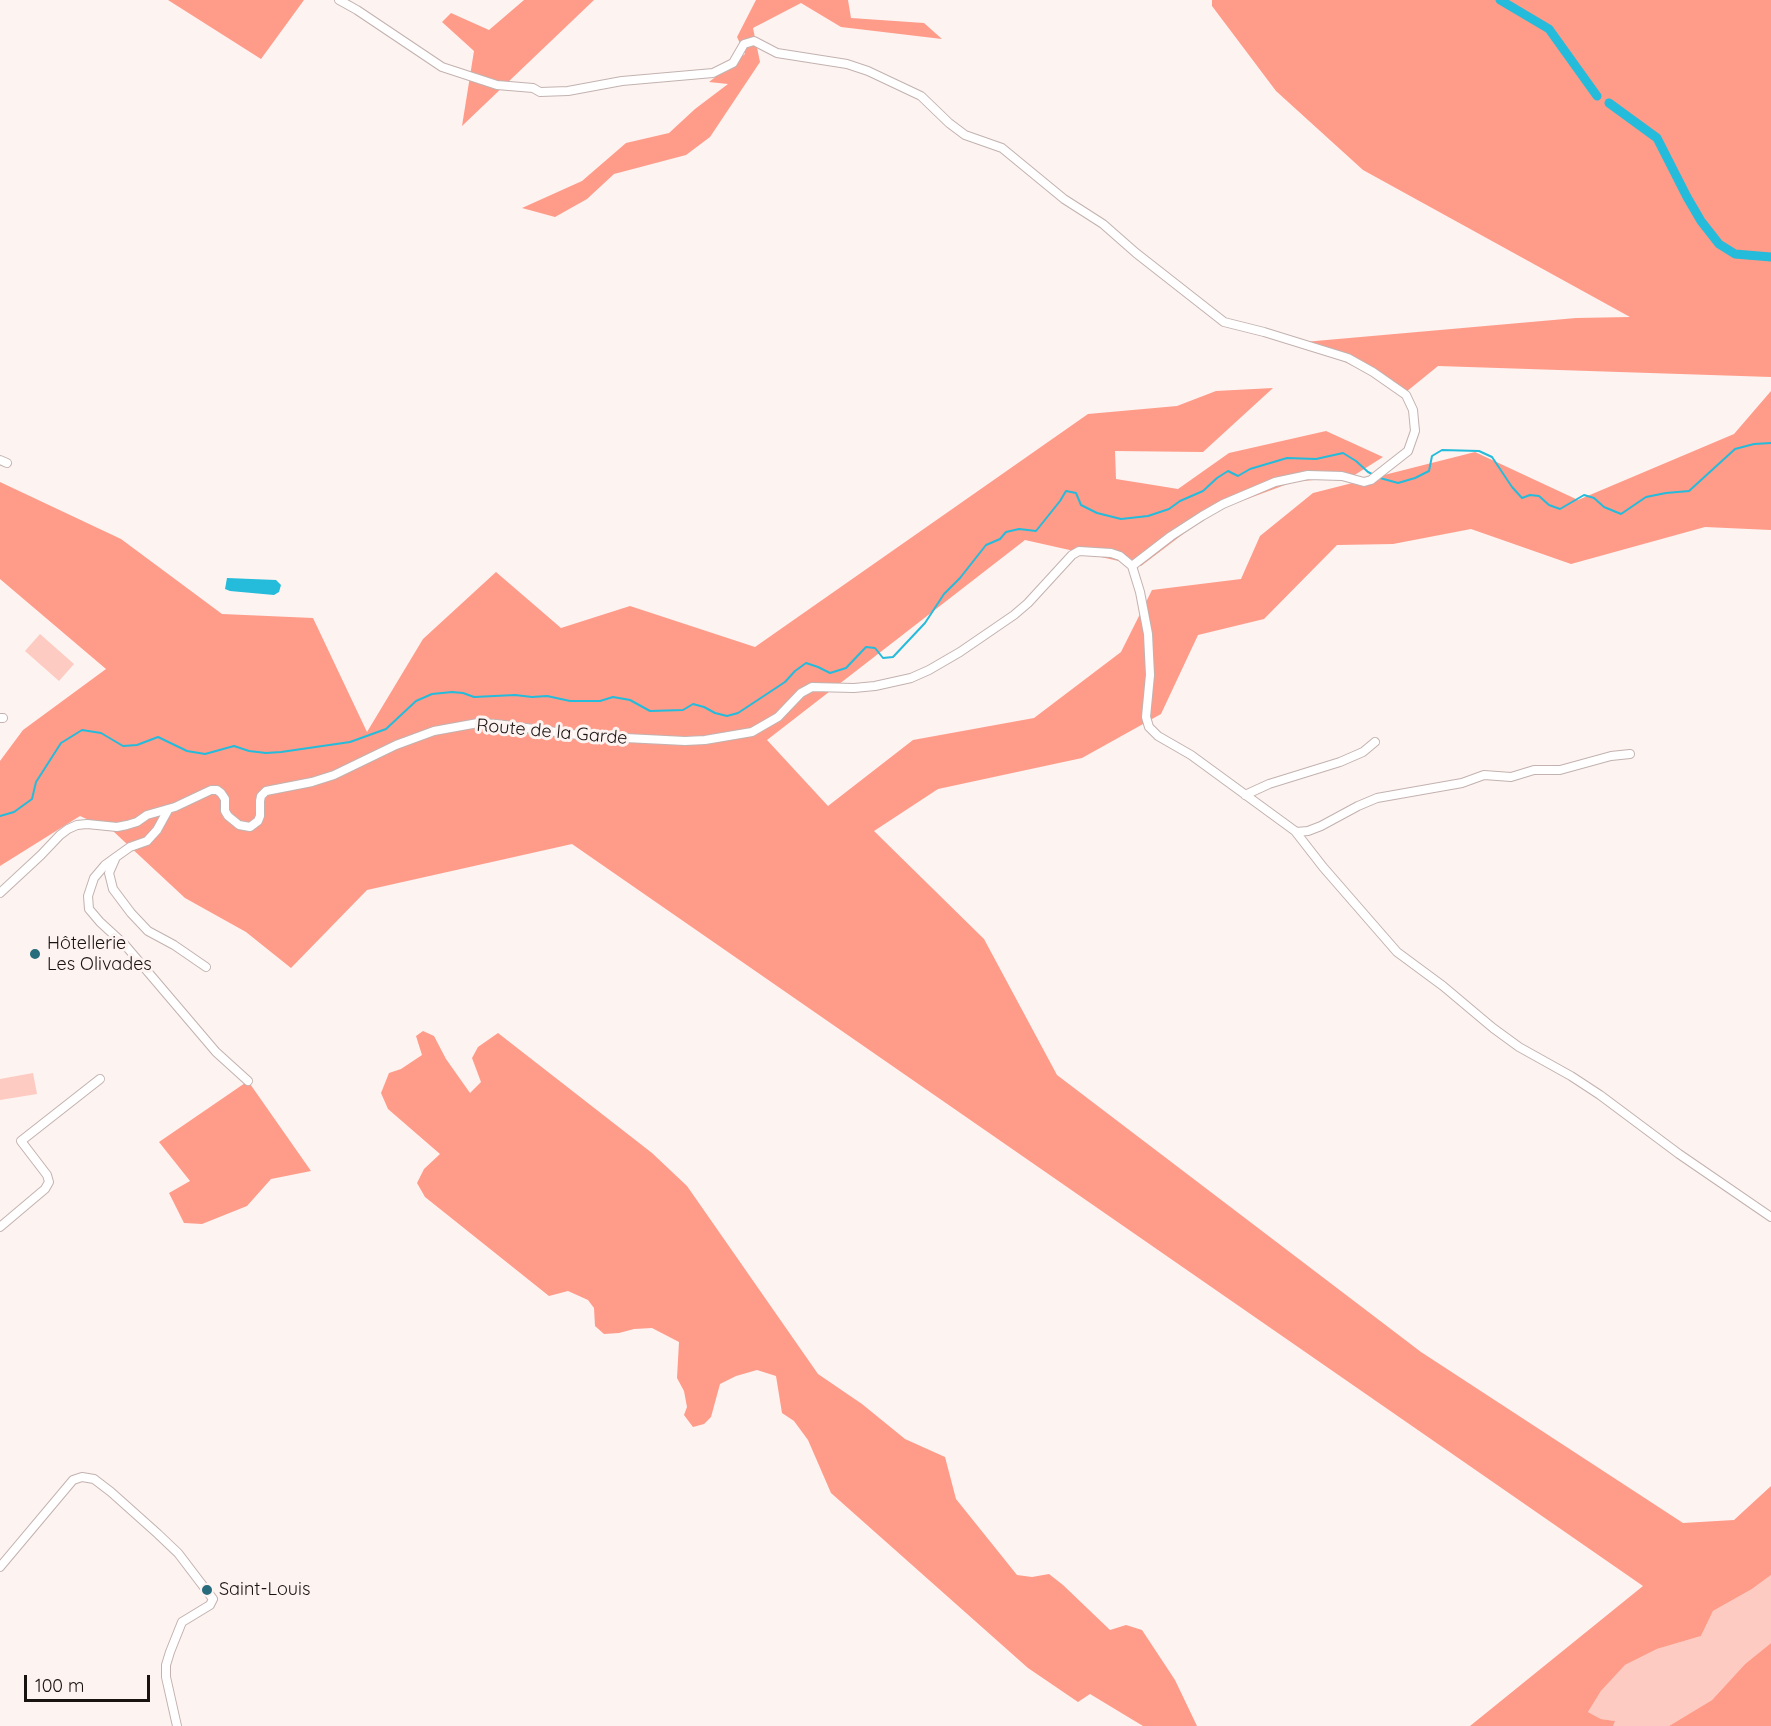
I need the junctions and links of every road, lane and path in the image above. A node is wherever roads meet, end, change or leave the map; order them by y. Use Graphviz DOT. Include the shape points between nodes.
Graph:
graph roads {
  1 [pos="339,0"];
  2 [pos="1132,566"];
  3 [pos="1375,742"];
  4 [pos="1630,754"];
  5 [pos="1245,795"];
  6 [pos="168,810"];
  7 [pos="1296,832"];
  8 [pos="116,857"];
  9 [pos="0,893"];
  10 [pos="206,967"];
  11 [pos="100,1079"];
  12 [pos="248,1081"];
  13 [pos="1771,1217"];
  14 [pos="0,1227"];
  15 [pos="0,1567"];
  16 [pos="177,1726"];
  1 -- 2 [label="street" via="442,67 497,85 540,92 713,73 733,63 744,44 754,41 777,53 847,64 921,96 965,135 1002,148 1224,322 1348,358 1406,395 1413,410 1415,431 1408,452 1371,480 1308,475 1275,482 1209,512"];
  2 -- 5 [label="street" via="1148,634 1149,727"];
  2 -- 6 [label="street, Route de la Garde" via="1112,553 1078,551 1014,615 929,670 875,687 812,687 778,717 752,732 685,741 586,736 478,723 434,731 334,775 266,791 261,796 258,821 250,827 239,825 228,816 225,799 217,790"];
  3 -- 5 [label="street" via="1356,756"];
  4 -- 7 [label="street" via="1560,770 1534,770 1511,777 1484,775 1462,783 1377,798 1314,829"];
  5 -- 7 [label="street"];
  6 -- 8 [label="street" via="147,841"];
  6 -- 9 [label="street, Route de la Garde" via="117,827 87,824 68,829"];
  7 -- 13 [label="street" via="1397,952 1492,1028 1580,1082"];
  8 -- 10 [label="street" via="109,873 113,889 131,913 148,931"];
  8 -- 12 [label="street" via="94,878 88,896 89,909 125,945 216,1052"];
  11 -- 14 [label="street" via="21,1141 49,1182"];
  15 -- 16 [label="street" via="73,1480 82,1477 94,1479 158,1534 213,1599 210,1605 182,1622 168,1658 166,1677"];
}
